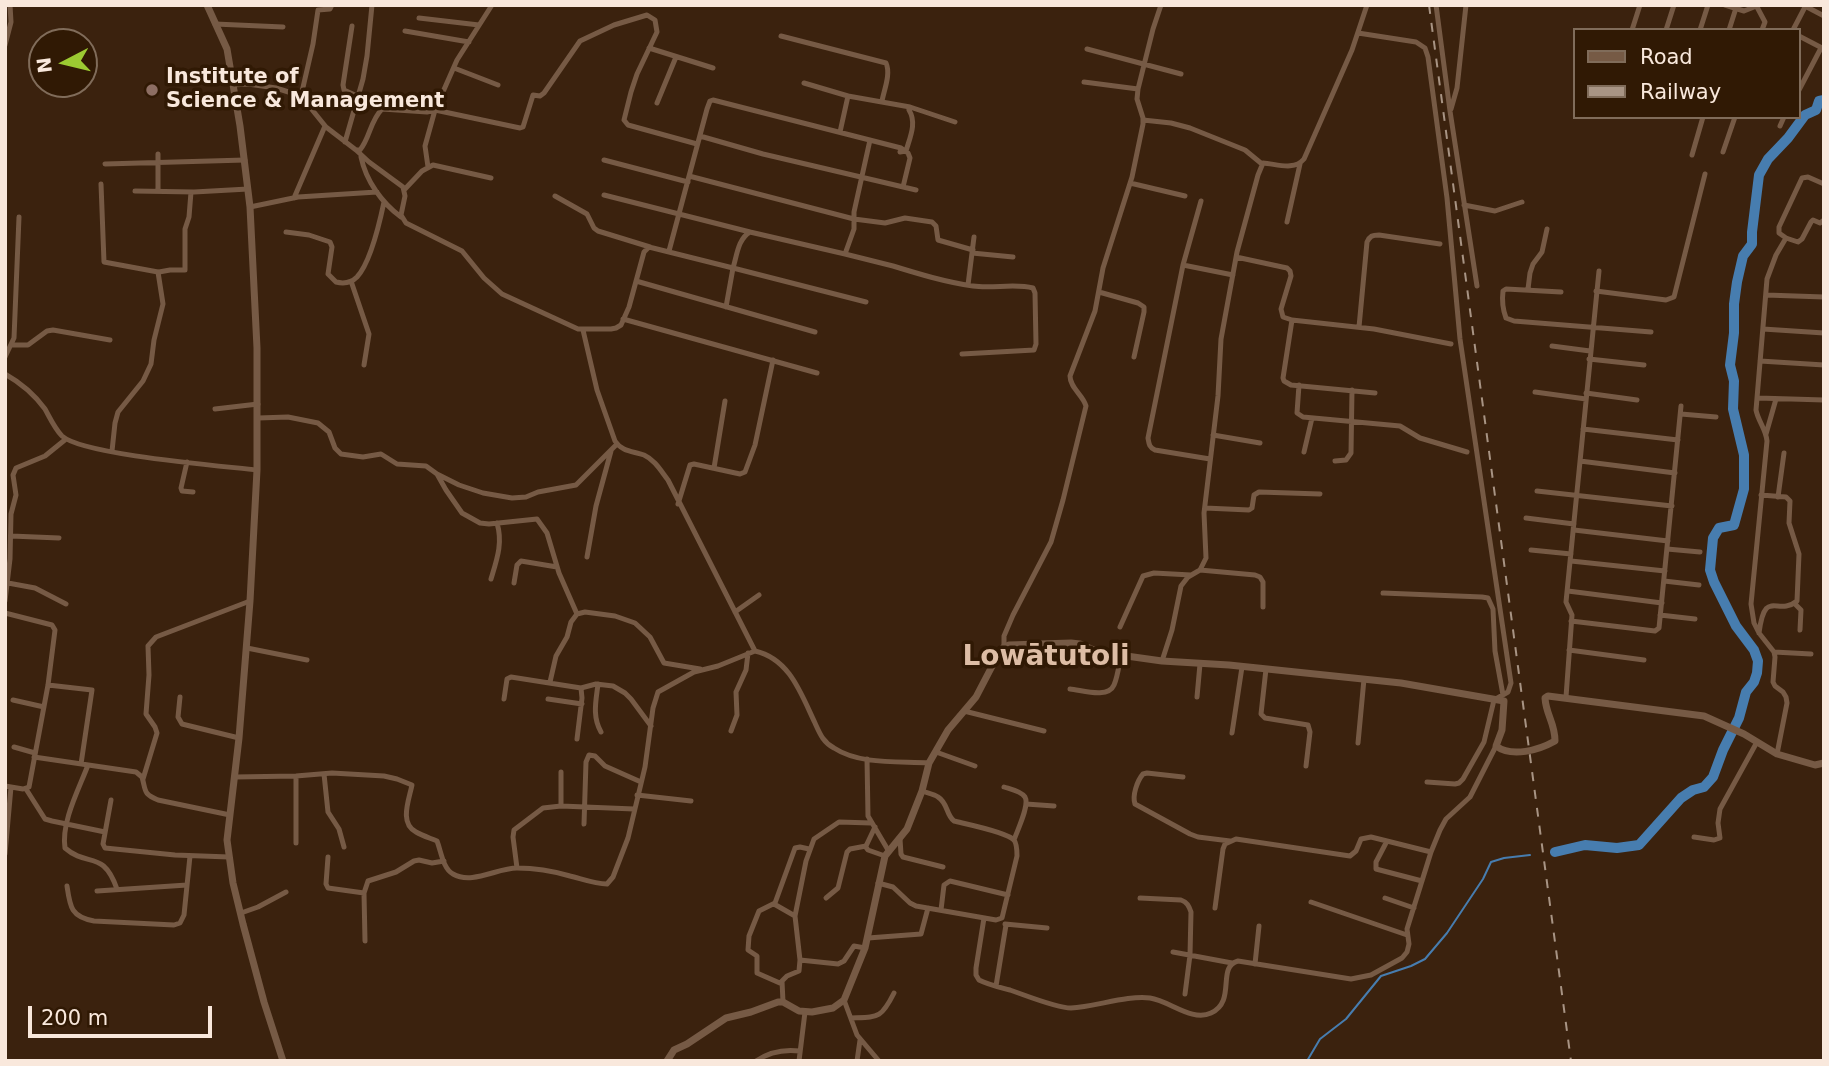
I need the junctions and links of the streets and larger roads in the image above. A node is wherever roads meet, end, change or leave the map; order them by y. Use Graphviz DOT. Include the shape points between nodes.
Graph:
graph roads {
  1 [pos="10,5"];
  2 [pos="207,5"];
  3 [pos="332,5"];
  4 [pos="372,5"];
  5 [pos="492,5"];
  6 [pos="1161,5"];
  7 [pos="1367,5"];
  8 [pos="1436,5"];
  9 [pos="1466,5"];
  10 [pos="1640,5"];
  11 [pos="1674,5"];
  12 [pos="1708,5"];
  13 [pos="1725,5"];
  14 [pos="1758,6"];
  15 [pos="1805,6"];
  16 [pos="1736,8"];
  17 [pos="1824,16"];
  18 [pos="419,18"];
  19 [pos="215,24"];
  20 [pos="479,25"];
  21 [pos="352,26"];
  22 [pos="283,27"];
  23 [pos="1633,28"];
  24 [pos="1667,28"];
  25 [pos="1701,28"];
  26 [pos="1730,28"];
  27 [pos="1763,28"];
  28 [pos="1794,28"];
  29 [pos="405,31"];
  30 [pos="1357,33"];
  31 [pos="781,36"];
  32 [pos="1801,37"];
  33 [pos="469,42"];
  34 [pos="5,45"];
  35 [pos="649,48"];
  36 [pos="1823,48"];
  37 [pos="1087,49"];
  38 [pos="676,57"];
  39 [pos="1144,64"];
  40 [pos="454,68"];
  41 [pos="713,68"];
  42 [pos="1181,74"];
  43 [pos="1084,82"];
  44 [pos="804,83"];
  45 [pos="233,85"];
  46 [pos="498,85"];
  47 [pos="1801,86"];
  48 [pos="1138,89"];
  49 [pos="301,96"];
  50 [pos="357,96"];
  51 [pos="848,96"];
  52 [pos="882,101"];
  53 [pos="657,103"];
  54 [pos="435,110"];
  55 [pos="909,110"];
  56 [pos="1450,111"];
  57 [pos="1702,119"];
  58 [pos="1734,119"];
  59 [pos="1783,119"];
  60 [pos="1143,120"];
  61 [pos="955,122"];
  62 [pos="325,125"];
  63 [pos="1780,126"];
  64 [pos="840,132"];
  65 [pos="700,136"];
  66 [pos="870,140"];
  67 [pos="345,142"];
  68 [pos="697,144"];
  69 [pos="356,150"];
  70 [pos="903,151"];
  71 [pos="1723,152"];
  72 [pos="158,154"];
  73 [pos="1692,155"];
  74 [pos="361,156"];
  75 [pos="245,160"];
  76 [pos="604,160"];
  77 [pos="157,163"];
  78 [pos="105,164"];
  79 [pos="1262,164"];
  80 [pos="1300,164"];
  81 [pos="428,167"];
  82 [pos="1705,174"];
  83 [pos="491,178"];
  84 [pos="861,178"];
  85 [pos="689,179"];
  86 [pos="1130,183"];
  87 [pos="101,184"];
  88 [pos="1824,184"];
  89 [pos="903,187"];
  90 [pos="248,189"];
  91 [pos="405,189"];
  92 [pos="158,190"];
  93 [pos="916,190"];
  94 [pos="135,191"];
  95 [pos="191,192"];
  96 [pos="377,192"];
  97 [pos="604,195"];
  98 [pos="1185,195"];
  99 [pos="555,196"];
  100 [pos="294,198"];
  101 [pos="1201,201"];
  102 [pos="384,202"];
  103 [pos="1522,202"];
  104 [pos="1464,205"];
  105 [pos="250,207"];
  106 [pos="680,214"];
  107 [pos="19,217"];
  108 [pos="401,218"];
  109 [pos="854,219"];
  110 [pos="1824,220"];
  111 [pos="1287,222"];
  112 [pos="1547,229"];
  113 [pos="286,232"];
  114 [pos="750,232"];
  115 [pos="974,237"];
  116 [pos="1786,239"];
  117 [pos="1440,244"];
  118 [pos="650,247"];
  119 [pos="669,251"];
  120 [pos="973,251"];
  121 [pos="845,254"];
  122 [pos="1013,257"];
  123 [pos="1236,257"];
  124 [pos="1183,265"];
  125 [pos="733,268"];
  126 [pos="1599,271"];
  127 [pos="159,272"];
  128 [pos="1233,275"];
  129 [pos="351,281"];
  130 [pos="636,281"];
  131 [pos="968,285"];
  132 [pos="1477,286"];
  133 [pos="1528,289"];
  134 [pos="1099,292"];
  135 [pos="1561,292"];
  136 [pos="1597,292"];
  137 [pos="1766,295"];
  138 [pos="1824,297"];
  139 [pos="866,302"];
  140 [pos="726,307"];
  141 [pos="623,319"];
  142 [pos="1292,320"];
  143 [pos="1359,327"];
  144 [pos="1593,328"];
  145 [pos="583,330"];
  146 [pos="1763,330"];
  147 [pos="815,332"];
  148 [pos="1651,332"];
  149 [pos="1824,333"];
  150 [pos="110,340"];
  151 [pos="1451,344"];
  152 [pos="12,345"];
  153 [pos="1552,346"];
  154 [pos="1590,351"];
  155 [pos="962,354"];
  156 [pos="5,357"];
  157 [pos="1134,357"];
  158 [pos="1590,359"];
  159 [pos="773,360"];
  160 [pos="1760,361"];
  161 [pos="363,365"];
  162 [pos="1644,365"];
  163 [pos="1824,365"];
  164 [pos="817,373"];
  165 [pos="5,374"];
  166 [pos="1299,386"];
  167 [pos="1352,390"];
  168 [pos="1535,392"];
  169 [pos="1375,393"];
  170 [pos="1586,396"];
  171 [pos="1758,398"];
  172 [pos="1776,399"];
  173 [pos="1637,400"];
  174 [pos="1824,400"];
  175 [pos="725,401"];
  176 [pos="258,404"];
  177 [pos="1681,406"];
  178 [pos="215,408"];
  179 [pos="1681,414"];
  180 [pos="1716,417"];
  181 [pos="258,418"];
  182 [pos="1312,418"];
  183 [pos="1352,422"];
  184 [pos="1583,429"];
  185 [pos="1766,434"];
  186 [pos="1213,435"];
  187 [pos="66,439"];
  188 [pos="1678,440"];
  189 [pos="1260,443"];
  190 [pos="617,444"];
  191 [pos="611,450"];
  192 [pos="111,451"];
  193 [pos="1304,452"];
  194 [pos="1467,452"];
  195 [pos="1784,453"];
  196 [pos="1210,459"];
  197 [pos="1335,461"];
  198 [pos="1580,461"];
  199 [pos="187,462"];
  200 [pos="714,468"];
  201 [pos="257,470"];
  202 [pos="1675,473"];
  203 [pos="438,474"];
  204 [pos="1538,491"];
  205 [pos="193,492"];
  206 [pos="1320,494"];
  207 [pos="1577,495"];
  208 [pos="1761,495"];
  209 [pos="1778,497"];
  210 [pos="678,504"];
  211 [pos="1672,506"];
  212 [pos="1205,508"];
  213 [pos="1526,518"];
  214 [pos="497,523"];
  215 [pos="1574,527"];
  216 [pos="10,536"];
  217 [pos="59,538"];
  218 [pos="1668,541"];
  219 [pos="1667,549"];
  220 [pos="1531,550"];
  221 [pos="1700,552"];
  222 [pos="587,557"];
  223 [pos="1571,557"];
  224 [pos="557,567"];
  225 [pos="1200,570"];
  226 [pos="1665,571"];
  227 [pos="1191,575"];
  228 [pos="491,579"];
  229 [pos="1664,581"];
  230 [pos="8,583"];
  231 [pos="514,583"];
  232 [pos="1699,584"];
  233 [pos="1568,591"];
  234 [pos="1384,593"];
  235 [pos="759,595"];
  236 [pos="5,601"];
  237 [pos="250,601"];
  238 [pos="1662,603"];
  239 [pos="66,604"];
  240 [pos="1795,604"];
  241 [pos="1263,607"];
  242 [pos="735,612"];
  243 [pos="5,613"];
  244 [pos="577,614"];
  245 [pos="1660,615"];
  246 [pos="1695,619"];
  247 [pos="1571,621"];
  248 [pos="1120,627"];
  249 [pos="1800,629"];
  250 [pos="1759,633"];
  251 [pos="1004,647"];
  252 [pos="247,648"];
  253 [pos="1569,650"];
  254 [pos="751,652"];
  255 [pos="1774,652"];
  256 [pos="1811,654"];
  257 [pos="1121,655"];
  258 [pos="307,660"];
  259 [pos="1644,660"];
  260 [pos="1162,661"];
  261 [pos="1200,663"];
  262 [pos="1242,667"];
  263 [pos="1266,669"];
  264 [pos="703,670"];
  265 [pos="1364,679"];
  266 [pos="550,682"];
  267 [pos="598,684"];
  268 [pos="48,685"];
  269 [pos="581,688"];
  270 [pos="1070,689"];
  271 [pos="1503,695"];
  272 [pos="1197,697"];
  273 [pos="1566,697"];
  274 [pos="180,698"];
  275 [pos="503,699"];
  276 [pos="548,699"];
  277 [pos="13,700"];
  278 [pos="1494,700"];
  279 [pos="582,704"];
  280 [pos="44,707"];
  281 [pos="964,710"];
  282 [pos="650,726"];
  283 [pos="731,731"];
  284 [pos="1044,731"];
  285 [pos="601,732"];
  286 [pos="1232,733"];
  287 [pos="239,738"];
  288 [pos="577,739"];
  289 [pos="1757,742"];
  290 [pos="1358,743"];
  291 [pos="1496,746"];
  292 [pos="14,747"];
  293 [pos="936,752"];
  294 [pos="1777,754"];
  295 [pos="35,755"];
  296 [pos="867,759"];
  297 [pos="929,763"];
  298 [pos="1824,763"];
  299 [pos="84,765"];
  300 [pos="975,766"];
  301 [pos="1307,766"];
  302 [pos="561,772"];
  303 [pos="324,774"];
  304 [pos="296,776"];
  305 [pos="235,777"];
  306 [pos="1183,777"];
  307 [pos="143,779"];
  308 [pos="641,782"];
  309 [pos="1427,782"];
  310 [pos="8,787"];
  311 [pos="1004,787"];
  312 [pos="26,789"];
  313 [pos="922,791"];
  314 [pos="637,795"];
  315 [pos="111,800"];
  316 [pos="691,801"];
  317 [pos="1026,804"];
  318 [pos="561,806"];
  319 [pos="1054,806"];
  320 [pos="585,807"];
  321 [pos="634,809"];
  322 [pos="230,815"];
  323 [pos="66,824"];
  324 [pos="584,824"];
  325 [pos="7,825"];
  326 [pos="873,825"];
  327 [pos="105,832"];
  328 [pos="1693,837"];
  329 [pos="900,839"];
  330 [pos="1014,840"];
  331 [pos="1230,841"];
  332 [pos="1387,841"];
  333 [pos="296,843"];
  334 [pos="344,846"];
  335 [pos="865,846"];
  336 [pos="810,849"];
  337 [pos="1431,852"];
  338 [pos="5,853"];
  339 [pos="886,853"];
  340 [pos="190,856"];
  341 [pos="229,857"];
  342 [pos="328,858"];
  343 [pos="444,860"];
  344 [pos="943,867"];
  345 [pos="517,868"];
  346 [pos="1422,881"];
  347 [pos="878,883"];
  348 [pos="187,885"];
  349 [pos="67,886"];
  350 [pos="117,889"];
  351 [pos="97,891"];
  352 [pos="286,892"];
  353 [pos="364,893"];
  354 [pos="1008,895"];
  355 [pos="826,898"];
  356 [pos="1140,898"];
  357 [pos="1385,898"];
  358 [pos="1311,902"];
  359 [pos="774,904"];
  360 [pos="928,908"];
  361 [pos="1215,908"];
  362 [pos="1414,908"];
  363 [pos="941,910"];
  364 [pos="241,913"];
  365 [pos="794,916"];
  366 [pos="984,918"];
  367 [pos="183,919"];
  368 [pos="1000,920"];
  369 [pos="1006,925"];
  370 [pos="1259,926"];
  371 [pos="1047,928"];
  372 [pos="181,929"];
  373 [pos="1407,935"];
  374 [pos="868,937"];
  375 [pos="365,941"];
  376 [pos="865,948"];
  377 [pos="1173,952"];
  378 [pos="1190,955"];
  379 [pos="800,960"];
  380 [pos="1233,963"];
  381 [pos="1255,964"];
  382 [pos="782,984"];
  383 [pos="996,986"];
  384 [pos="894,993"];
  385 [pos="1185,994"];
  386 [pos="844,1000"];
  387 [pos="783,1002"];
  388 [pos="805,1012"];
  389 [pos="851,1018"];
  390 [pos="860,1040"];
  391 [pos="800,1051"];
  392 [pos="283,1061"];
  393 [pos="667,1061"];
  394 [pos="756,1061"];
  395 [pos="799,1061"];
  396 [pos="857,1061"];
  397 [pos="879,1061"];
  1 -- 34 [label="street"];
  2 -- 19 [label="street"];
  3 -- 49 [label="street" via="318,10"];
  4 -- 50 [label="street"];
  5 -- 20 [label="street"];
  6 -- 39 [label="street"];
  7 -- 30 [label="street"];
  8 -- 56 [label="street"];
  9 -- 56 [label="street"];
  10 -- 23 [label="street"];
  11 -- 24 [label="street"];
  12 -- 25 [label="street"];
  13 -- 16 [label="street"];
  14 -- 16 [label="street" via="1744,11"];
  14 -- 27 [label="street"];
  15 -- 17 [label="street"];
  15 -- 28 [label="street"];
  16 -- 26 [label="street"];
  18 -- 20 [label="street"];
  19 -- 22 [label="street"];
  19 -- 45 [label="street" via="227,49"];
  20 -- 33 [label="street"];
  21 -- 50 [label="street" via="343,85"];
  29 -- 33 [label="street"];
  30 -- 80 [label="street"];
  30 -- 271 [label="street" via="1416,42 1428,57 1460,338 1511,683"];
  31 -- 52 [label="street" via="886,63"];
  32 -- 36 [label="street"];
  33 -- 40 [label="street"];
  35 -- 38 [label="street"];
  35 -- 54 [label="street" via="657,27 647,15 586,38 542,95 533,95 520,128"];
  35 -- 68 [label="street" via="624,120 628,125"];
  36 -- 47 [label="street"];
  37 -- 39 [label="street"];
  38 -- 41 [label="street"];
  38 -- 53 [label="street"];
  39 -- 42 [label="street"];
  39 -- 48 [label="street"];
  40 -- 46 [label="street"];
  40 -- 54 [label="street"];
  43 -- 48 [label="street"];
  44 -- 51 [label="street"];
  45 -- 49 [label="street" via="276,88"];
  45 -- 75 [label="street"];
  48 -- 60 [label="street"];
  49 -- 62 [label="street"];
  50 -- 67 [label="street"];
  51 -- 52 [label="street"];
  51 -- 64 [label="street"];
  52 -- 61 [label="street"];
  54 -- 69 [label="street" via="382,109 362,148"];
  54 -- 81 [label="street" via="425,146"];
  55 -- 70 [label="street" via="914,124"];
  56 -- 104 [label="street"];
  57 -- 73 [label="street"];
  58 -- 71 [label="street"];
  59 -- 63 [label="street"];
  60 -- 79 [label="street" via="1190,128 1245,150"];
  60 -- 86 [label="street"];
  62 -- 67 [label="street"];
  62 -- 100 [label="street"];
  64 -- 65 [label="street" via="713,100"];
  64 -- 66 [label="street"];
  65 -- 68 [label="street"];
  65 -- 84 [label="street"];
  66 -- 70 [label="street"];
  66 -- 84 [label="street"];
  67 -- 69 [label="street"];
  68 -- 85 [label="street"];
  69 -- 74 [label="street"];
  70 -- 89 [label="street" via="910,158"];
  72 -- 77 [label="street"];
  74 -- 91 [label="street"];
  74 -- 96 [label="street"];
  75 -- 77 [label="street"];
  75 -- 90 [label="street"];
  76 -- 85 [label="street"];
  77 -- 78 [label="street"];
  77 -- 92 [label="street"];
  79 -- 80 [label="street"];
  79 -- 123 [label="street"];
  80 -- 111 [label="street"];
  81 -- 83 [label="street" via="438,165"];
  81 -- 91 [label="street"];
  82 -- 136 [label="street" via="1674,297 1666,300"];
  84 -- 89 [label="street"];
  84 -- 109 [label="street"];
  85 -- 106 [label="street"];
  85 -- 109 [label="street"];
  86 -- 98 [label="street"];
  86 -- 134 [label="street"];
  87 -- 127 [label="street" via="104,262"];
  88 -- 116 [label="street" via="1805,176 1800,180 1779,227"];
  89 -- 93 [label="street"];
  90 -- 95 [label="street"];
  90 -- 105 [label="street"];
  91 -- 108 [label="street"];
  92 -- 94 [label="street"];
  92 -- 95 [label="street"];
  95 -- 127 [label="street" via="186,268"];
  96 -- 100 [label="street"];
  96 -- 102 [label="street"];
  97 -- 106 [label="street"];
  99 -- 118 [label="street" via="587,214 598,230"];
  100 -- 105 [label="street"];
  101 -- 124 [label="street"];
  102 -- 108 [label="street"];
  102 -- 129 [label="street" via="364,265"];
  103 -- 104 [label="street" via="1495,211"];
  104 -- 132 [label="street"];
  105 -- 176 [label="street"];
  106 -- 114 [label="street"];
  106 -- 119 [label="street"];
  107 -- 152 [label="street"];
  108 -- 145 [label="street" via="461,251 502,294"];
  109 -- 120 [label="street" via="932,222 938,240"];
  109 -- 121 [label="street"];
  110 -- 116 [label="street" via="1813,220 1798,242"];
  112 -- 133 [label="street"];
  113 -- 129 [label="street" via="330,242 328,274 341,284"];
  114 -- 121 [label="street"];
  114 -- 125 [label="street" via="741,240"];
  115 -- 120 [label="street"];
  116 -- 137 [label="street" via="1767,279"];
  117 -- 143 [label="street" via="1380,234 1369,237"];
  118 -- 119 [label="street"];
  118 -- 130 [label="street" via="644,252"];
  119 -- 125 [label="street"];
  120 -- 122 [label="street"];
  120 -- 131 [label="street"];
  121 -- 131 [label="street"];
  123 -- 128 [label="street"];
  123 -- 142 [label="street" via="1289,269 1281,313"];
  124 -- 128 [label="street"];
  124 -- 196 [label="street" via="1149,444 1155,450"];
  125 -- 139 [label="street"];
  125 -- 140 [label="street"];
  126 -- 136 [label="street"];
  127 -- 192 [label="street" via="163,304 152,364 118,412"];
  128 -- 186 [label="street"];
  129 -- 161 [label="street" via="369,334"];
  130 -- 140 [label="street"];
  130 -- 141 [label="street"];
  131 -- 155 [label="street" via="1033,288 1035,348"];
  133 -- 135 [label="street"];
  133 -- 144 [label="street" via="1503,291 1504,314 1509,320"];
  134 -- 157 [label="street" via="1144,307"];
  134 -- 251 [label="street" via="1070,376 1086,406 1063,500 1051,542 1013,615"];
  136 -- 144 [label="street"];
  137 -- 138 [label="street"];
  137 -- 146 [label="street"];
  140 -- 147 [label="street"];
  141 -- 145 [label="street" via="616,328"];
  141 -- 159 [label="street"];
  142 -- 143 [label="street"];
  142 -- 166 [label="street" via="1283,378"];
  143 -- 151 [label="street"];
  144 -- 148 [label="street"];
  144 -- 154 [label="street"];
  145 -- 190 [label="street" via="597,390"];
  146 -- 149 [label="street"];
  146 -- 160 [label="street"];
  150 -- 152 [label="street" via="53,330 28,345"];
  152 -- 156 [label="street"];
  153 -- 154 [label="street"];
  154 -- 158 [label="street"];
  158 -- 162 [label="street"];
  158 -- 170 [label="street"];
  159 -- 164 [label="street"];
  159 -- 200 [label="street" via="745,472"];
  160 -- 163 [label="street"];
  160 -- 171 [label="street"];
  165 -- 187 [label="street" via="32,394"];
  166 -- 167 [label="street"];
  166 -- 182 [label="street" via="1297,413"];
  167 -- 169 [label="street"];
  167 -- 183 [label="street"];
  168 -- 170 [label="street"];
  170 -- 173 [label="street"];
  170 -- 184 [label="street"];
  171 -- 172 [label="street"];
  171 -- 185 [label="street" via="1756,410"];
  172 -- 174 [label="street"];
  172 -- 185 [label="street"];
  175 -- 200 [label="street"];
  176 -- 178 [label="street"];
  176 -- 181 [label="street"];
  177 -- 179 [label="street"];
  179 -- 180 [label="street"];
  179 -- 188 [label="street"];
  181 -- 201 [label="street"];
  181 -- 203 [label="street" via="318,423 330,432 341,454 382,454 397,464 426,466"];
  182 -- 183 [label="street"];
  182 -- 193 [label="street"];
  183 -- 194 [label="street" via="1400,426 1420,438"];
  183 -- 197 [label="street" via="1351,453 1346,460"];
  184 -- 188 [label="street"];
  184 -- 198 [label="street"];
  185 -- 208 [label="street"];
  186 -- 189 [label="street"];
  186 -- 196 [label="street"];
  187 -- 192 [label="street"];
  187 -- 216 [label="street" via="44,456 14,469 16,495"];
  188 -- 202 [label="street"];
  190 -- 191 [label="street"];
  190 -- 210 [label="street" via="653,461"];
  191 -- 203 [label="street" via="576,485 521,498 483,493"];
  191 -- 222 [label="street"];
  192 -- 199 [label="street"];
  195 -- 209 [label="street"];
  196 -- 212 [label="street"];
  198 -- 202 [label="street"];
  198 -- 207 [label="street"];
  199 -- 201 [label="street"];
  199 -- 205 [label="street" via="181,489"];
  200 -- 210 [label="street" via="690,465"];
  201 -- 237 [label="street"];
  202 -- 211 [label="street"];
  203 -- 214 [label="street" via="462,513 480,523"];
  204 -- 207 [label="street"];
  206 -- 212 [label="street" via="1259,492 1249,510"];
  207 -- 211 [label="street"];
  207 -- 215 [label="street"];
  208 -- 209 [label="street"];
  208 -- 250 [label="street" via="1751,604"];
  209 -- 240 [label="street" via="1790,501 1788,523 1799,554"];
  210 -- 242 [label="street"];
  211 -- 218 [label="street"];
  212 -- 225 [label="street" via="1206,558"];
  213 -- 215 [label="street"];
  214 -- 224 [label="street" via="540,520"];
  214 -- 228 [label="street" via="500,546"];
  215 -- 218 [label="street"];
  215 -- 223 [label="street"];
  216 -- 217 [label="street"];
  216 -- 230 [label="street"];
  218 -- 219 [label="street"];
  219 -- 221 [label="street"];
  219 -- 226 [label="street"];
  220 -- 223 [label="street"];
  223 -- 226 [label="street"];
  223 -- 233 [label="street"];
  224 -- 231 [label="street" via="520,561"];
  224 -- 244 [label="street"];
  225 -- 227 [label="street"];
  225 -- 241 [label="street" via="1260,577"];
  226 -- 229 [label="street"];
  227 -- 248 [label="street" via="1143,576"];
  227 -- 260 [label="street" via="1181,586"];
  229 -- 232 [label="street"];
  229 -- 238 [label="street"];
  230 -- 236 [label="street"];
  230 -- 239 [label="street" via="40,590"];
  233 -- 238 [label="street"];
  233 -- 247 [label="street"];
  234 -- 271 [label="street" via="1488,598"];
  235 -- 242 [label="street"];
  237 -- 252 [label="street"];
  237 -- 307 [label="street" via="156,637 148,646 145,712 157,733"];
  238 -- 245 [label="street"];
  240 -- 249 [label="street" via="1801,610"];
  240 -- 250 [label="street" via="1766,607"];
  242 -- 254 [label="street"];
  243 -- 268 [label="street" via="55,627"];
  244 -- 264 [label="street" via="597,612 624,618 646,633 666,664"];
  244 -- 266 [label="street" via="556,656"];
  245 -- 246 [label="street"];
  245 -- 247 [label="street" via="1655,631"];
  247 -- 253 [label="street"];
  250 -- 255 [label="street"];
  251 -- 257 [label="street" via="1071,643"];
  251 -- 281 [label="street"];
  252 -- 258 [label="street"];
  252 -- 287 [label="street"];
  253 -- 259 [label="street"];
  253 -- 273 [label="street"];
  254 -- 264 [label="street"];
  254 -- 283 [label="street" via="736,692 737,715"];
  254 -- 296 [label="street" via="762,653 792,676 824,742"];
  255 -- 256 [label="street"];
  255 -- 294 [label="street" via="1773,682 1787,703"];
  257 -- 260 [label="street"];
  257 -- 270 [label="street" via="1110,691"];
  260 -- 261 [label="street"];
  261 -- 262 [label="street"];
  261 -- 272 [label="street"];
  262 -- 263 [label="street"];
  262 -- 286 [label="street"];
  263 -- 265 [label="street"];
  263 -- 301 [label="street" via="1261,714 1308,725"];
  264 -- 282 [label="street" via="658,692"];
  265 -- 278 [label="street"];
  265 -- 290 [label="street"];
  266 -- 269 [label="street"];
  266 -- 275 [label="street" via="511,677"];
  267 -- 269 [label="street"];
  267 -- 282 [label="street" via="625,693"];
  267 -- 285 [label="street" via="595,713"];
  268 -- 280 [label="street"];
  268 -- 299 [label="street" via="92,690"];
  269 -- 279 [label="street"];
  271 -- 278 [label="street"];
  273 -- 289 [label="street" via="1704,716"];
  273 -- 291 [label="street" via="1545,698 1555,741 1521,751"];
  274 -- 287 [label="street" via="181,724"];
  276 -- 279 [label="street"];
  277 -- 280 [label="street"];
  278 -- 291 [label="street" via="1504,701"];
  278 -- 309 [label="street" via="1484,742 1463,779 1455,784"];
  279 -- 288 [label="street"];
  280 -- 295 [label="street"];
  281 -- 284 [label="street"];
  281 -- 293 [label="street"];
  282 -- 308 [label="street"];
  287 -- 305 [label="street"];
  289 -- 294 [label="street"];
  289 -- 328 [label="street" via="1720,809 1720,838"];
  291 -- 337 [label="street" via="1469,797 1446,818"];
  292 -- 295 [label="street"];
  293 -- 297 [label="street"];
  293 -- 300 [label="street"];
  294 -- 298 [label="street" via="1815,765"];
  295 -- 299 [label="street"];
  295 -- 312 [label="street"];
  296 -- 297 [label="street"];
  296 -- 326 [label="street" via="867,809"];
  297 -- 313 [label="street"];
  299 -- 307 [label="street" via="136,772"];
  299 -- 323 [label="street"];
  302 -- 318 [label="street"];
  303 -- 304 [label="street"];
  303 -- 334 [label="street" via="328,813 340,829"];
  303 -- 343 [label="street" via="384,776 412,785 408,824 437,841"];
  304 -- 305 [label="street"];
  304 -- 333 [label="street"];
  305 -- 322 [label="street"];
  306 -- 331 [label="street" via="1143,774 1135,804 1190,834"];
  307 -- 322 [label="street" via="149,796 158,800"];
  308 -- 314 [label="street"];
  308 -- 320 [label="street" via="589,755"];
  310 -- 312 [label="street"];
  310 -- 325 [label="street"];
  311 -- 317 [label="street" via="1021,793"];
  312 -- 323 [label="street" via="46,818"];
  313 -- 329 [label="street"];
  313 -- 330 [label="street" via="938,797 954,821"];
  314 -- 316 [label="street"];
  314 -- 321 [label="street"];
  315 -- 327 [label="street"];
  317 -- 319 [label="street"];
  317 -- 330 [label="street"];
  318 -- 320 [label="street"];
  318 -- 345 [label="street" via="544,808 514,830"];
  320 -- 321 [label="street"];
  320 -- 324 [label="street"];
  321 -- 345 [label="street" via="624,851 607,884"];
  322 -- 341 [label="street"];
  323 -- 327 [label="street"];
  323 -- 350 [label="street" via="66,849 106,867"];
  325 -- 338 [label="street"];
  326 -- 335 [label="street"];
  326 -- 336 [label="street" via="835,823 814,839"];
  326 -- 339 [label="street"];
  327 -- 340 [label="street" via="103,846 108,850"];
  329 -- 339 [label="street"];
  329 -- 344 [label="street" via="903,857"];
  330 -- 354 [label="street" via="1017,856"];
  331 -- 332 [label="street" via="1350,856 1361,839"];
  331 -- 361 [label="street" via="1223,849"];
  332 -- 337 [label="street"];
  332 -- 346 [label="street" via="1376,869"];
  335 -- 339 [label="street"];
  335 -- 355 [label="street" via="847,852 838,888"];
  336 -- 359 [label="street" via="795,848"];
  336 -- 365 [label="street"];
  337 -- 346 [label="street"];
  339 -- 347 [label="street"];
  340 -- 341 [label="street"];
  340 -- 348 [label="street"];
  341 -- 364 [label="street"];
  342 -- 353 [label="street" via="328,888"];
  343 -- 345 [label="street" via="449,871 461,877"];
  343 -- 353 [label="street" via="419,860 370,879"];
  346 -- 362 [label="street"];
  347 -- 360 [label="street" via="897,889 910,904"];
  347 -- 374 [label="street"];
  348 -- 350 [label="street"];
  348 -- 367 [label="street"];
  349 -- 367 [label="street" via="73,911 86,919 174,925"];
  350 -- 351 [label="street"];
  352 -- 364 [label="street"];
  353 -- 375 [label="street"];
  354 -- 363 [label="street" via="950,881 944,884"];
  354 -- 368 [label="street"];
  356 -- 378 [label="street" via="1186,902 1191,912"];
  357 -- 362 [label="street"];
  358 -- 373 [label="street"];
  359 -- 365 [label="street"];
  359 -- 382 [label="street" via="759,911 747,946 757,956 757,973"];
  360 -- 363 [label="street"];
  360 -- 374 [label="street" via="921,933"];
  362 -- 373 [label="street"];
  363 -- 366 [label="street"];
  364 -- 392 [label="street"];
  365 -- 379 [label="street"];
  366 -- 368 [label="street"];
  366 -- 383 [label="street" via="976,975"];
  367 -- 372 [label="street"];
  368 -- 369 [label="street"];
  369 -- 371 [label="street"];
  369 -- 383 [label="street"];
  370 -- 381 [label="street"];
  373 -- 381 [label="street" via="1409,944 1402,958 1362,978"];
  374 -- 376 [label="street"];
  376 -- 379 [label="street" via="854,946 838,964"];
  376 -- 386 [label="street"];
  377 -- 378 [label="street"];
  378 -- 380 [label="street"];
  378 -- 385 [label="street"];
  379 -- 382 [label="street" via="799,971 784,978"];
  380 -- 381 [label="street"];
  380 -- 383 [label="street" via="1223,1003 1203,1016 1149,998 1064,1007"];
  382 -- 387 [label="street"];
  384 -- 389 [label="street" via="876,1019"];
  386 -- 388 [label="street" via="833,1009"];
  386 -- 389 [label="street"];
  387 -- 388 [label="street"];
  387 -- 393 [label="street" via="726,1018 674,1050"];
  388 -- 391 [label="street"];
  389 -- 390 [label="street"];
  390 -- 396 [label="street"];
  390 -- 397 [label="street"];
  391 -- 394 [label="street" via="777,1052"];
  391 -- 395 [label="street"];
}
